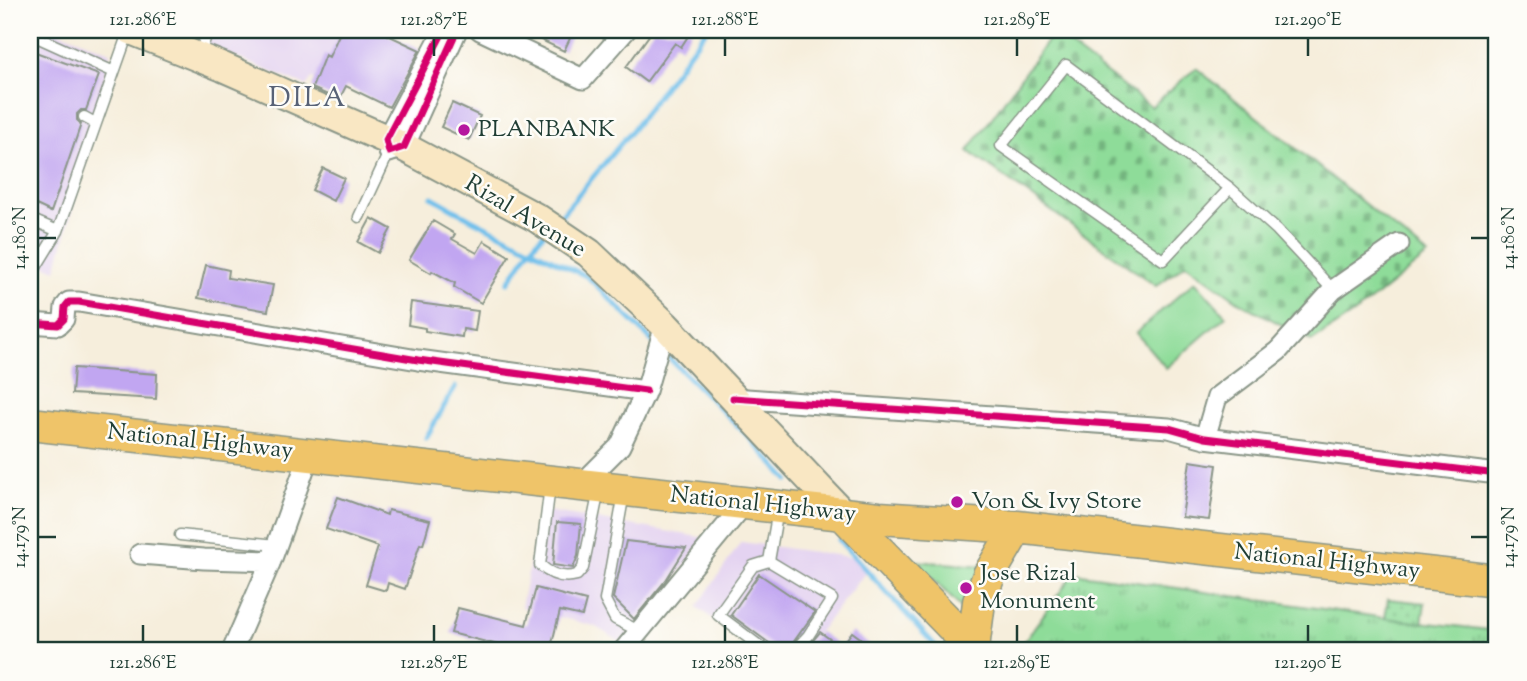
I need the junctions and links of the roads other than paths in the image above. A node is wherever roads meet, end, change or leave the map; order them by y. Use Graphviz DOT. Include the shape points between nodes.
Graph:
graph roads {
  1 [pos="130,30"];
  2 [pos="208,30"];
  3 [pos="444,30"];
  4 [pos="457,30"];
  5 [pos="480,30"];
  6 [pos="626,30"];
  7 [pos="30,34"];
  8 [pos="199,57"];
  9 [pos="114,72"];
  10 [pos="84,117"];
  11 [pos="95,123"];
  12 [pos="393,147"];
  13 [pos="1230,188"];
  14 [pos="359,217"];
  15 [pos="30,219"];
  16 [pos="58,231"];
  17 [pos="1399,244"];
  18 [pos="30,265"];
  19 [pos="1332,290"];
  20 [pos="30,323"];
  21 [pos="664,325"];
  22 [pos="646,391"];
  23 [pos="733,398"];
  24 [pos="30,424"];
  25 [pos="1205,438"];
  26 [pos="310,453"];
  27 [pos="1497,474"];
  28 [pos="551,480"];
  29 [pos="602,486"];
  30 [pos="745,503"];
  31 [pos="779,506"];
  32 [pos="843,514"];
  33 [pos="1017,527"];
  34 [pos="180,535"];
  35 [pos="274,553"];
  36 [pos="140,554"];
  37 [pos="769,561"];
  38 [pos="1497,581"];
  39 [pos="639,631"];
  40 [pos="974,649"];
  41 [pos="232,651"];
  42 [pos="623,651"];
  43 [pos="766,651"];
  44 [pos="794,651"];
  1 -- 8 [label="main road, Rizal Avenue"];
  1 -- 9 [label="lane"];
  2 -- 8 [label="lane"];
  3 -- 12 [label="street"];
  4 -- 12 [label="street"];
  5 -- 6 [label="street" via="583,79"];
  7 -- 9 [label="lane"];
  8 -- 12 [label="main road, Rizal Avenue"];
  9 -- 11 [label="lane"];
  10 -- 11 [label="lane"];
  11 -- 16 [label="lane"];
  12 -- 14 [label="lane"];
  12 -- 21 [label="main road, Rizal Avenue" via="537,218 589,253"];
  13 -- 13 [label="lane" via="1066,65 1001,146 1163,260"];
  13 -- 19 [label="lane" via="1277,230"];
  15 -- 16 [label="lane"];
  16 -- 18 [label="lane" via="36,267"];
  17 -- 19 [label="street"];
  19 -- 25 [label="street" via="1278,351 1217,397"];
  20 -- 22 [label="street" via="58,325 69,302 79,302 418,360"];
  21 -- 22 [label="street"];
  21 -- 23 [label="main road, Rizal Avenue"];
  22 -- 29 [label="street"];
  23 -- 25 [label="street" via="1169,428"];
  23 -- 32 [label="main road, Rizal Avenue"];
  24 -- 26 [label="main road, National Highway"];
  25 -- 27 [label="street"];
  26 -- 28 [label="main road, National Highway"];
  26 -- 35 [label="street"];
  28 -- 29 [label="main road, National Highway"];
  28 -- 29 [label="lane" via="540,565 567,578 583,568"];
  29 -- 30 [label="main road, National Highway"];
  29 -- 39 [label="lane" via="605,600 615,619"];
  30 -- 31 [label="main road, National Highway"];
  30 -- 39 [label="street"];
  31 -- 32 [label="main road, National Highway"];
  31 -- 37 [label="lane"];
  32 -- 33 [label="main road, National Highway"];
  32 -- 40 [label="main road"];
  33 -- 38 [label="main road, National Highway"];
  33 -- 40 [label="main road" via="979,602"];
  34 -- 35 [label="lane"];
  35 -- 36 [label="street"];
  35 -- 41 [label="street"];
  37 -- 43 [label="lane" via="753,566 718,615"];
  37 -- 44 [label="lane" via="832,599"];
  39 -- 42 [label="street"];
}
